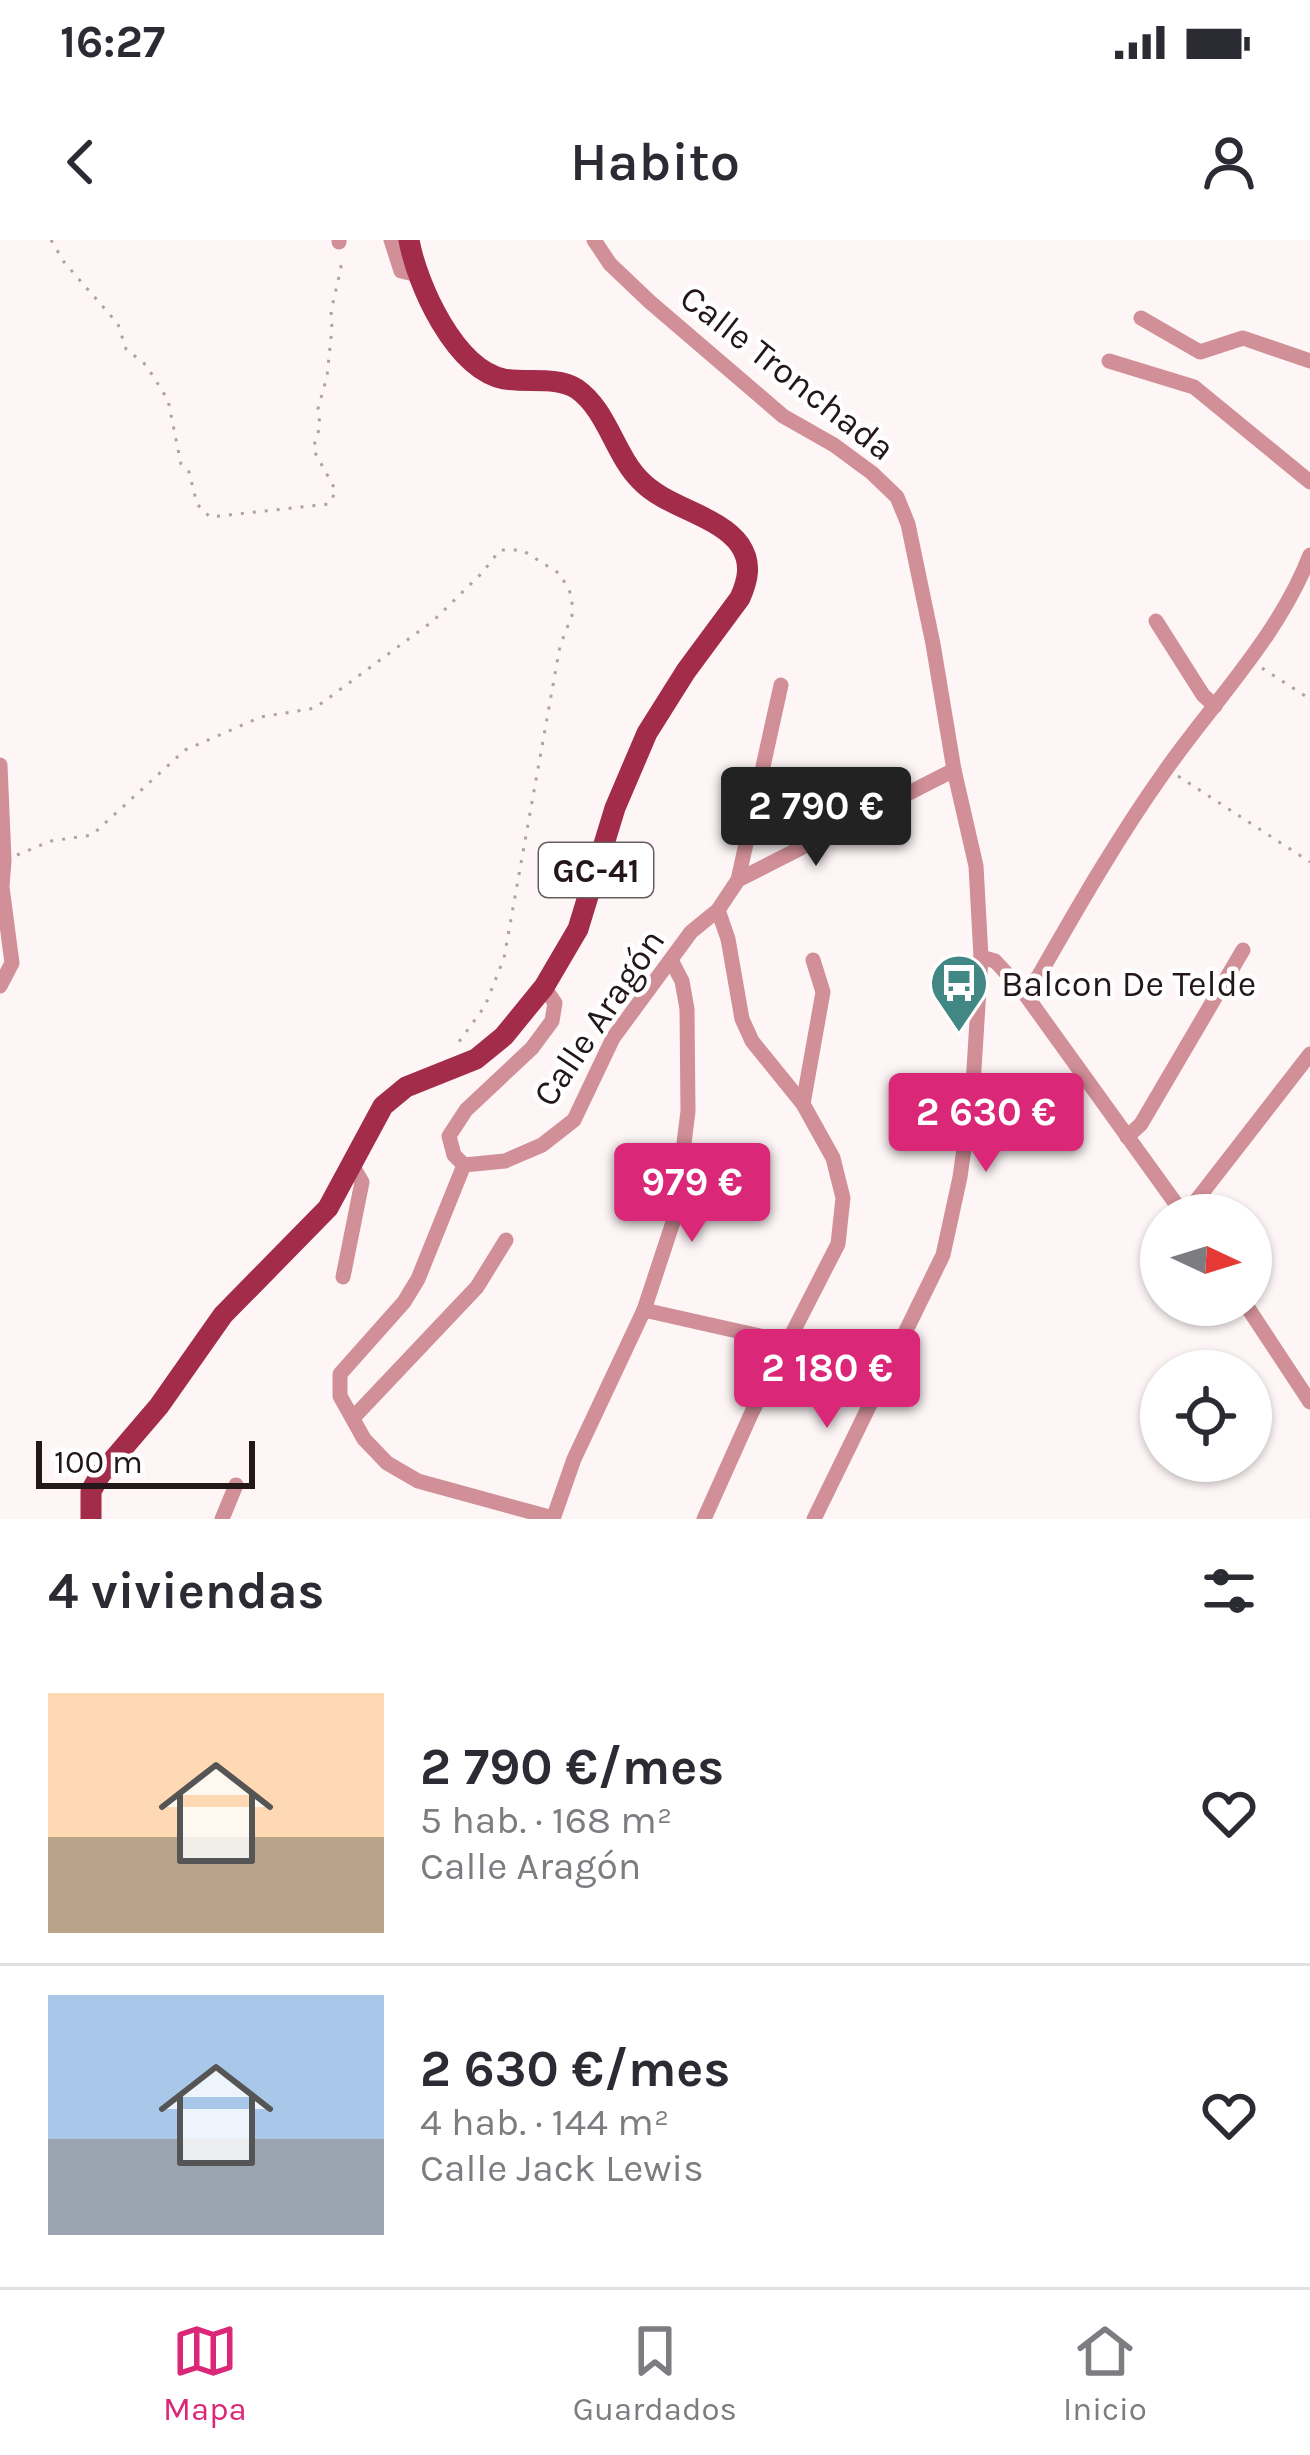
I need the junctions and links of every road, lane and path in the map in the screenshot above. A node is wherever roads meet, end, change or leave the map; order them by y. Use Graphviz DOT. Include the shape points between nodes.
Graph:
graph roads {
  1 [pos="51,240"];
  2 [pos="391,240"];
  3 [pos="409,240"];
  4 [pos="594,240"];
  5 [pos="339,241"];
  6 [pos="418,274"];
  7 [pos="1141,318"];
  8 [pos="1109,361"];
  9 [pos="1310,361"];
  10 [pos="1310,482"];
  11 [pos="1310,555"];
  12 [pos="1156,621"];
  13 [pos="1250,661"];
  14 [pos="781,685"];
  15 [pos="1310,699"];
  16 [pos="1215,706"];
  17 [pos="0,765"];
  18 [pos="1166,769"];
  19 [pos="954,770"];
  20 [pos="4,860"];
  21 [pos="1310,862"];
  22 [pos="738,880"];
  23 [pos="718,910"];
  24 [pos="1243,950"];
  25 [pos="981,957"];
  26 [pos="671,960"];
  27 [pos="813,960"];
  28 [pos="0,986"];
  29 [pos="544,987"];
  30 [pos="1022,990"];
  31 [pos="1310,1054"];
  32 [pos="438,1072"];
  33 [pos="803,1104"];
  34 [pos="1127,1137"];
  35 [pos="352,1165"];
  36 [pos="464,1165"];
  37 [pos="1169,1194"];
  38 [pos="1200,1194"];
  39 [pos="506,1240"];
  40 [pos="344,1277"];
  41 [pos="644,1310"];
  42 [pos="1260,1326"];
  43 [pos="788,1341"];
  44 [pos="888,1365"];
  45 [pos="1310,1402"];
  46 [pos="353,1418"];
  47 [pos="236,1485"];
  48 [pos="553,1518"];
  49 [pos="91,1519"];
  50 [pos="221,1519"];
  51 [pos="704,1519"];
  52 [pos="814,1519"];
  1 -- 5 [label="path" via="168,400 182,464 210,518 329,504 335,491 313,448"];
  2 -- 6 [label="street" via="401,271"];
  3 -- 6 [label="main road, GC-41"];
  4 -- 19 [label="street, Calle Tronchada" via="650,302 783,416 897,497"];
  6 -- 29 [label="main road, GC-41" via="478,368 578,390 640,481 729,533 746,557 740,598 647,733 578,929"];
  7 -- 9 [label="street" via="1200,352 1243,338"];
  8 -- 10 [label="street" via="1194,387"];
  11 -- 13 [label="street"];
  12 -- 16 [label="street"];
  13 -- 15 [label="path"];
  13 -- 16 [label="street"];
  14 -- 22 [label="street"];
  16 -- 18 [label="street"];
  17 -- 20 [label="street"];
  18 -- 21 [label="path"];
  18 -- 30 [label="street" via="1038,977"];
  19 -- 22 [label="street, Calle Aragón"];
  19 -- 25 [label="street" via="976,866"];
  20 -- 28 [label="street" via="12,963"];
  20 -- 32 [label="path" via="92,836 184,750 261,717 315,708 433,621 500,550 522,550 560,574 572,615 504,958 485,1006"];
  22 -- 23 [label="street, Calle Aragón"];
  23 -- 26 [label="street, Calle Aragón"];
  23 -- 33 [label="street" via="742,1019"];
  24 -- 34 [label="street"];
  25 -- 30 [label="street"];
  25 -- 44 [label="street" via="973,1085 943,1255"];
  26 -- 36 [label="street, Calle Aragón" via="613,1038 574,1120 505,1161"];
  26 -- 41 [label="street" via="687,1009 686,1130 675,1216"];
  27 -- 33 [label="street" via="823,992"];
  29 -- 32 [label="main road, GC-41" via="476,1059"];
  29 -- 36 [label="street" via="555,1003 552,1021 448,1136"];
  30 -- 34 [label="street"];
  31 -- 38 [label="street"];
  32 -- 35 [label="main road, GC-41" via="383,1106"];
  33 -- 43 [label="street" via="833,1158 843,1198 838,1244"];
  34 -- 37 [label="street"];
  35 -- 40 [label="street" via="362,1182"];
  35 -- 49 [label="main road, GC-41" via="328,1208 223,1316 100,1475"];
  36 -- 46 [label="street" via="418,1279 340,1374 340,1396"];
  39 -- 46 [label="street" via="477,1287"];
  41 -- 43 [label="street"];
  41 -- 48 [label="street"];
  42 -- 45 [label="street"];
  43 -- 44 [label="street"];
  43 -- 51 [label="street"];
  44 -- 52 [label="street"];
  46 -- 48 [label="street" via="387,1463 418,1481"];
  47 -- 50 [label="street"];
}
